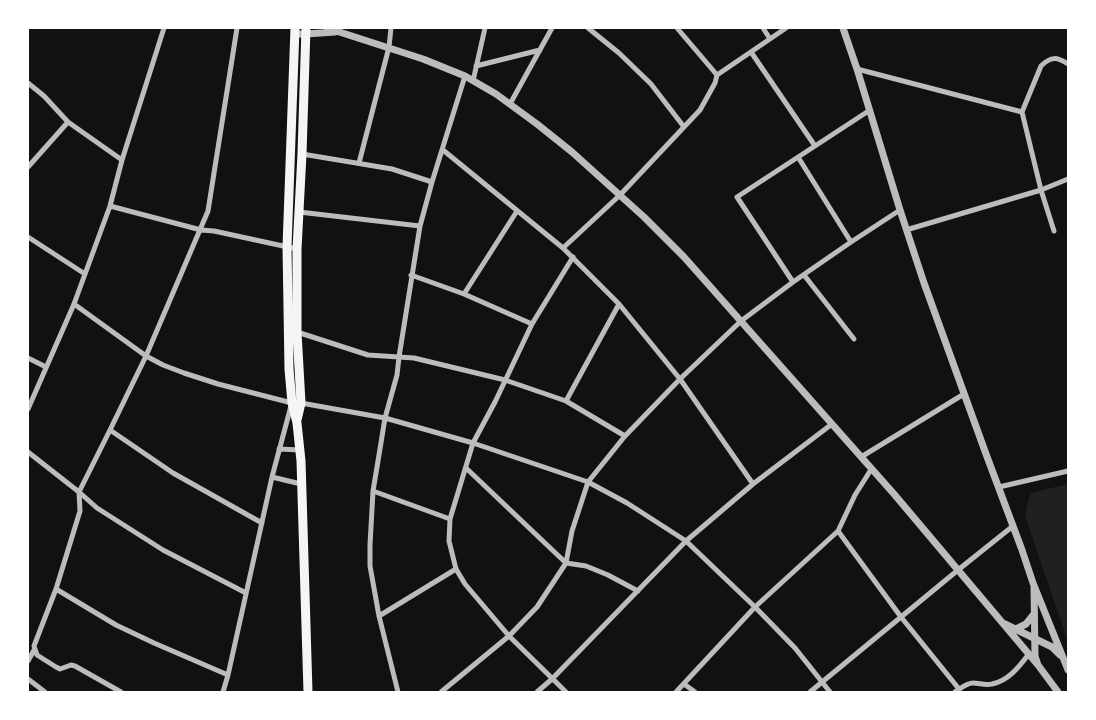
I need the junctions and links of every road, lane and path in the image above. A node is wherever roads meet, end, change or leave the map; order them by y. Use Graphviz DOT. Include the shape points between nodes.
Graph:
graph roads {
  1 [pos="164,28"];
  2 [pos="237,28"];
  3 [pos="327,28"];
  4 [pos="391,28"];
  5 [pos="485,28"];
  6 [pos="552,28"];
  7 [pos="588,28"];
  8 [pos="677,28"];
  9 [pos="763,28"];
  10 [pos="786,28"];
  11 [pos="843,28"];
  12 [pos="295,31"];
  13 [pos="306,31"];
  14 [pos="338,31"];
  15 [pos="770,39"];
  16 [pos="389,47"];
  17 [pos="540,50"];
  18 [pos="751,52"];
  19 [pos="1068,64"];
  20 [pos="476,66"];
  21 [pos="857,69"];
  22 [pos="717,75"];
  23 [pos="466,76"];
  24 [pos="473,81"];
  25 [pos="28,83"];
  26 [pos="510,104"];
  27 [pos="870,110"];
  28 [pos="1022,112"];
  29 [pos="68,122"];
  30 [pos="684,127"];
  31 [pos="815,146"];
  32 [pos="443,150"];
  33 [pos="302,154"];
  34 [pos="798,157"];
  35 [pos="122,160"];
  36 [pos="359,164"];
  37 [pos="28,167"];
  38 [pos="1068,179"];
  39 [pos="432,182"];
  40 [pos="1041,190"];
  41 [pos="620,196"];
  42 [pos="110,206"];
  43 [pos="518,210"];
  44 [pos="900,210"];
  45 [pos="298,212"];
  46 [pos="420,226"];
  47 [pos="201,230"];
  48 [pos="906,230"];
  49 [pos="1054,231"];
  50 [pos="28,237"];
  51 [pos="851,242"];
  52 [pos="287,247"];
  53 [pos="563,248"];
  54 [pos="297,249"];
  55 [pos="572,257"];
  56 [pos="85,274"];
  57 [pos="804,274"];
  58 [pos="412,275"];
  59 [pos="793,282"];
  60 [pos="464,294"];
  61 [pos="74,304"];
  62 [pos="619,304"];
  63 [pos="741,321"];
  64 [pos="532,324"];
  65 [pos="297,332"];
  66 [pos="854,339"];
  67 [pos="146,356"];
  68 [pos="399,357"];
  69 [pos="28,358"];
  70 [pos="46,367"];
  71 [pos="680,379"];
  72 [pos="504,380"];
  73 [pos="964,394"];
  74 [pos="566,401"];
  75 [pos="296,403"];
  76 [pos="28,409"];
  77 [pos="385,418"];
  78 [pos="832,424"];
  79 [pos="110,430"];
  80 [pos="625,436"];
  81 [pos="473,443"];
  82 [pos="279,449"];
  83 [pos="300,450"];
  84 [pos="28,452"];
  85 [pos="861,457"];
  86 [pos="466,468"];
  87 [pos="872,468"];
  88 [pos="1068,472"];
  89 [pos="272,477"];
  90 [pos="588,482"];
  91 [pos="301,484"];
  92 [pos="753,484"];
  93 [pos="998,487"];
  94 [pos="373,491"];
  95 [pos="79,492"];
  96 [pos="450,519"];
  97 [pos="262,523"];
  98 [pos="1013,526"];
  99 [pos="838,531"];
  100 [pos="686,541"];
  101 [pos="566,563"];
  102 [pos="456,568"];
  103 [pos="958,570"];
  104 [pos="1033,583"];
  105 [pos="56,589"];
  106 [pos="638,591"];
  107 [pos="246,593"];
  108 [pos="755,607"];
  109 [pos="1035,614"];
  110 [pos="379,616"];
  111 [pos="901,617"];
  112 [pos="1002,622"];
  113 [pos="1016,629"];
  114 [pos="509,636"];
  115 [pos="1035,639"];
  116 [pos="34,650"];
  117 [pos="1028,655"];
  118 [pos="1063,658"];
  119 [pos="28,662"];
  120 [pos="1038,665"];
  121 [pos="1068,670"];
  122 [pos="228,675"];
  123 [pos="552,679"];
  124 [pos="28,680"];
  125 [pos="822,683"];
  126 [pos="684,684"];
  127 [pos="957,691"];
  128 [pos="45,692"];
  129 [pos="121,692"];
  130 [pos="223,692"];
  131 [pos="308,692"];
  132 [pos="398,692"];
  133 [pos="442,692"];
  134 [pos="537,692"];
  135 [pos="566,692"];
  136 [pos="676,692"];
  137 [pos="695,692"];
  138 [pos="810,692"];
  139 [pos="830,692"];
  140 [pos="1058,692"];
  1 -- 35 [label="street"];
  2 -- 47 [label="street" via="208,211"];
  3 -- 14 [label="street"];
  4 -- 16 [label="street"];
  5 -- 20 [label="street"];
  6 -- 17 [label="street"];
  7 -- 30 [label="street" via="651,84"];
  8 -- 22 [label="street"];
  9 -- 15 [label="street"];
  10 -- 15 [label="street"];
  11 -- 21 [label="street"];
  12 -- 13 [label="street"];
  12 -- 52 [label="main road"];
  13 -- 14 [label="street"];
  13 -- 33 [label="main road"];
  14 -- 16 [label="street"];
  15 -- 18 [label="street"];
  16 -- 23 [label="street"];
  16 -- 36 [label="street"];
  17 -- 20 [label="street"];
  17 -- 26 [label="street"];
  18 -- 22 [label="street"];
  18 -- 31 [label="street"];
  19 -- 28 [label="street" via="1052,59 1041,66"];
  20 -- 24 [label="street"];
  21 -- 27 [label="street"];
  21 -- 28 [label="street"];
  22 -- 30 [label="street" via="700,110"];
  23 -- 24 [label="street"];
  23 -- 32 [label="street"];
  24 -- 26 [label="street"];
  25 -- 29 [label="street"];
  26 -- 41 [label="street" via="561,142"];
  27 -- 31 [label="street"];
  27 -- 44 [label="street"];
  28 -- 40 [label="street"];
  29 -- 35 [label="street"];
  29 -- 37 [label="street"];
  30 -- 41 [label="street"];
  31 -- 34 [label="street"];
  32 -- 39 [label="street"];
  32 -- 43 [label="street"];
  33 -- 36 [label="street"];
  33 -- 45 [label="main road"];
  34 -- 51 [label="street"];
  34 -- 59 [label="street" via="737,197"];
  35 -- 42 [label="street"];
  36 -- 39 [label="street" via="392,169"];
  38 -- 40 [label="street"];
  39 -- 46 [label="street"];
  40 -- 48 [label="street"];
  40 -- 49 [label="street"];
  41 -- 53 [label="street"];
  41 -- 63 [label="street" via="684,256"];
  42 -- 47 [label="street"];
  42 -- 56 [label="street"];
  43 -- 53 [label="street"];
  43 -- 60 [label="street"];
  44 -- 48 [label="street"];
  44 -- 51 [label="street"];
  45 -- 46 [label="street"];
  45 -- 54 [label="main road"];
  46 -- 58 [label="street"];
  47 -- 52 [label="street"];
  47 -- 67 [label="street"];
  48 -- 73 [label="street"];
  50 -- 56 [label="street"];
  51 -- 57 [label="street"];
  52 -- 54 [label="street"];
  52 -- 75 [label="main road" via="289,369"];
  53 -- 55 [label="street"];
  54 -- 65 [label="main road"];
  55 -- 62 [label="street"];
  55 -- 64 [label="street"];
  56 -- 61 [label="street"];
  57 -- 59 [label="street"];
  57 -- 66 [label="street"];
  58 -- 60 [label="street"];
  58 -- 68 [label="street"];
  59 -- 63 [label="street"];
  60 -- 64 [label="street"];
  61 -- 67 [label="street"];
  61 -- 70 [label="street"];
  62 -- 71 [label="street"];
  62 -- 74 [label="street"];
  63 -- 71 [label="street"];
  63 -- 78 [label="street"];
  64 -- 72 [label="street"];
  65 -- 68 [label="street" via="368,355"];
  65 -- 75 [label="main road"];
  67 -- 75 [label="street" via="218,384"];
  67 -- 79 [label="street"];
  68 -- 72 [label="street"];
  68 -- 77 [label="street"];
  69 -- 70 [label="street"];
  70 -- 76 [label="street"];
  71 -- 80 [label="street"];
  71 -- 92 [label="street"];
  72 -- 74 [label="street"];
  72 -- 81 [label="street"];
  73 -- 85 [label="street"];
  73 -- 93 [label="street"];
  74 -- 80 [label="street"];
  75 -- 77 [label="street"];
  75 -- 82 [label="street"];
  75 -- 83 [label="main road"];
  77 -- 81 [label="street"];
  77 -- 94 [label="street"];
  78 -- 85 [label="street"];
  78 -- 92 [label="street"];
  79 -- 95 [label="street"];
  79 -- 97 [label="street" via="173,473"];
  80 -- 90 [label="street"];
  81 -- 86 [label="street"];
  81 -- 90 [label="street"];
  82 -- 83 [label="street"];
  82 -- 89 [label="street"];
  83 -- 91 [label="main road"];
  84 -- 95 [label="street"];
  85 -- 87 [label="street"];
  86 -- 96 [label="street"];
  86 -- 101 [label="street"];
  87 -- 99 [label="street"];
  87 -- 103 [label="street"];
  88 -- 93 [label="street"];
  89 -- 91 [label="street"];
  89 -- 97 [label="street"];
  90 -- 100 [label="street"];
  90 -- 101 [label="street" via="572,531"];
  91 -- 131 [label="main road"];
  92 -- 100 [label="street"];
  93 -- 98 [label="street"];
  94 -- 96 [label="street"];
  94 -- 110 [label="street" via="370,566"];
  95 -- 105 [label="street" via="80,511"];
  95 -- 107 [label="street" via="97,508 163,550"];
  96 -- 102 [label="street" via="449,541"];
  97 -- 107 [label="street"];
  98 -- 103 [label="street"];
  98 -- 104 [label="street"];
  99 -- 108 [label="street"];
  99 -- 111 [label="street"];
  100 -- 106 [label="street"];
  100 -- 108 [label="street"];
  101 -- 106 [label="street" via="586,566"];
  101 -- 114 [label="street" via="537,607"];
  102 -- 110 [label="street"];
  102 -- 114 [label="street"];
  103 -- 111 [label="street"];
  103 -- 112 [label="street"];
  104 -- 109 [label="street"];
  104 -- 118 [label="street"];
  105 -- 116 [label="street"];
  105 -- 122 [label="street" via="116,625"];
  106 -- 123 [label="street"];
  107 -- 122 [label="street"];
  108 -- 125 [label="street"];
  108 -- 126 [label="street"];
  109 -- 113 [label="street"];
  109 -- 115 [label="street"];
  110 -- 132 [label="street"];
  111 -- 125 [label="street"];
  111 -- 127 [label="street"];
  112 -- 113 [label="street"];
  112 -- 117 [label="street"];
  113 -- 115 [label="street"];
  114 -- 123 [label="street"];
  114 -- 133 [label="street"];
  115 -- 118 [label="street" via="1052,646"];
  115 -- 120 [label="street"];
  116 -- 119 [label="street"];
  116 -- 129 [label="street" via="56,667 76,666"];
  117 -- 120 [label="street"];
  117 -- 127 [label="street" via="1017,670 1000,682 991,685 973,683"];
  118 -- 121 [label="street"];
  120 -- 140 [label="street"];
  122 -- 130 [label="street"];
  123 -- 134 [label="street"];
  123 -- 135 [label="street"];
  124 -- 128 [label="street"];
  125 -- 138 [label="street"];
  125 -- 139 [label="street"];
  126 -- 136 [label="street"];
  126 -- 137 [label="street"];
}
